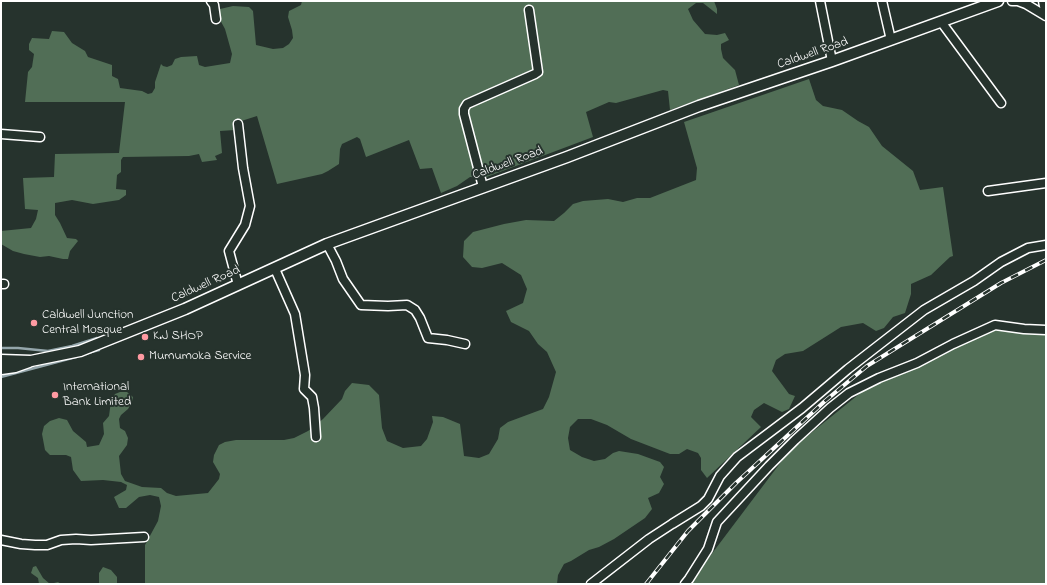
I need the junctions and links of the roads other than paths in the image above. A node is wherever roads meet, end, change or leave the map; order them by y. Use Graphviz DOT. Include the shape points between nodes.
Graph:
graph roads {
  1 [pos="211,1"];
  2 [pos="820,1"];
  3 [pos="882,1"];
  4 [pos="998,1"];
  5 [pos="1012,1"];
  6 [pos="1042,1"];
  7 [pos="529,10"];
  8 [pos="1046,16"];
  9 [pos="216,19"];
  10 [pos="942,22"];
  11 [pos="891,40"];
  12 [pos="832,61"];
  13 [pos="1001,103"];
  14 [pos="238,124"];
  15 [pos="1,134"];
  16 [pos="40,136"];
  17 [pos="1046,183"];
  18 [pos="483,187"];
  19 [pos="988,191"];
  20 [pos="328,244"];
  21 [pos="1046,245"];
  22 [pos="275,269"];
  23 [pos="238,285"];
  24 [pos="1046,330"];
  25 [pos="465,344"];
  26 [pos="1,360"];
  27 [pos="30,361"];
  28 [pos="1,369"];
  29 [pos="316,437"];
  30 [pos="144,536"];
  31 [pos="1,540"];
  32 [pos="591,584"];
  33 [pos="685,584"];
  1 -- 9 [label="street"];
  2 -- 12 [label="street"];
  3 -- 11 [label="street"];
  4 -- 10 [label="main road, Caldwell Road"];
  5 -- 8 [label="street" via="1026,4"];
  6 -- 8 [label="street"];
  7 -- 18 [label="street" via="538,72 467,104 464,109"];
  10 -- 11 [label="main road, Caldwell Road"];
  10 -- 13 [label="street"];
  11 -- 12 [label="main road, Caldwell Road"];
  12 -- 18 [label="main road, Caldwell Road" via="699,106"];
  14 -- 23 [label="street" via="250,206 245,225 229,251"];
  15 -- 16 [label="street"];
  17 -- 19 [label="street"];
  18 -- 20 [label="main road, Caldwell Road"];
  20 -- 22 [label="main road, Caldwell Road"];
  20 -- 25 [label="street" via="342,279 361,305 407,305 415,310 428,338"];
  21 -- 32 [label="street" via="1028,248 1001,262 924,310 737,456 720,476 708,499 701,506 649,540"];
  22 -- 23 [label="main road, Caldwell Road"];
  22 -- 29 [label="street" via="298,326 305,375 304,389 312,397"];
  23 -- 27 [label="main road, Caldwell Road" via="80,351"];
  24 -- 33 [label="street" via="1024,330 995,325 849,393 795,440 717,522 708,549"];
  26 -- 27 [label="main road, Caldwell Road"];
  27 -- 28 [label="main road, Caldwell Road"];
  30 -- 31 [label="street" via="61,540 35,546"];
}
